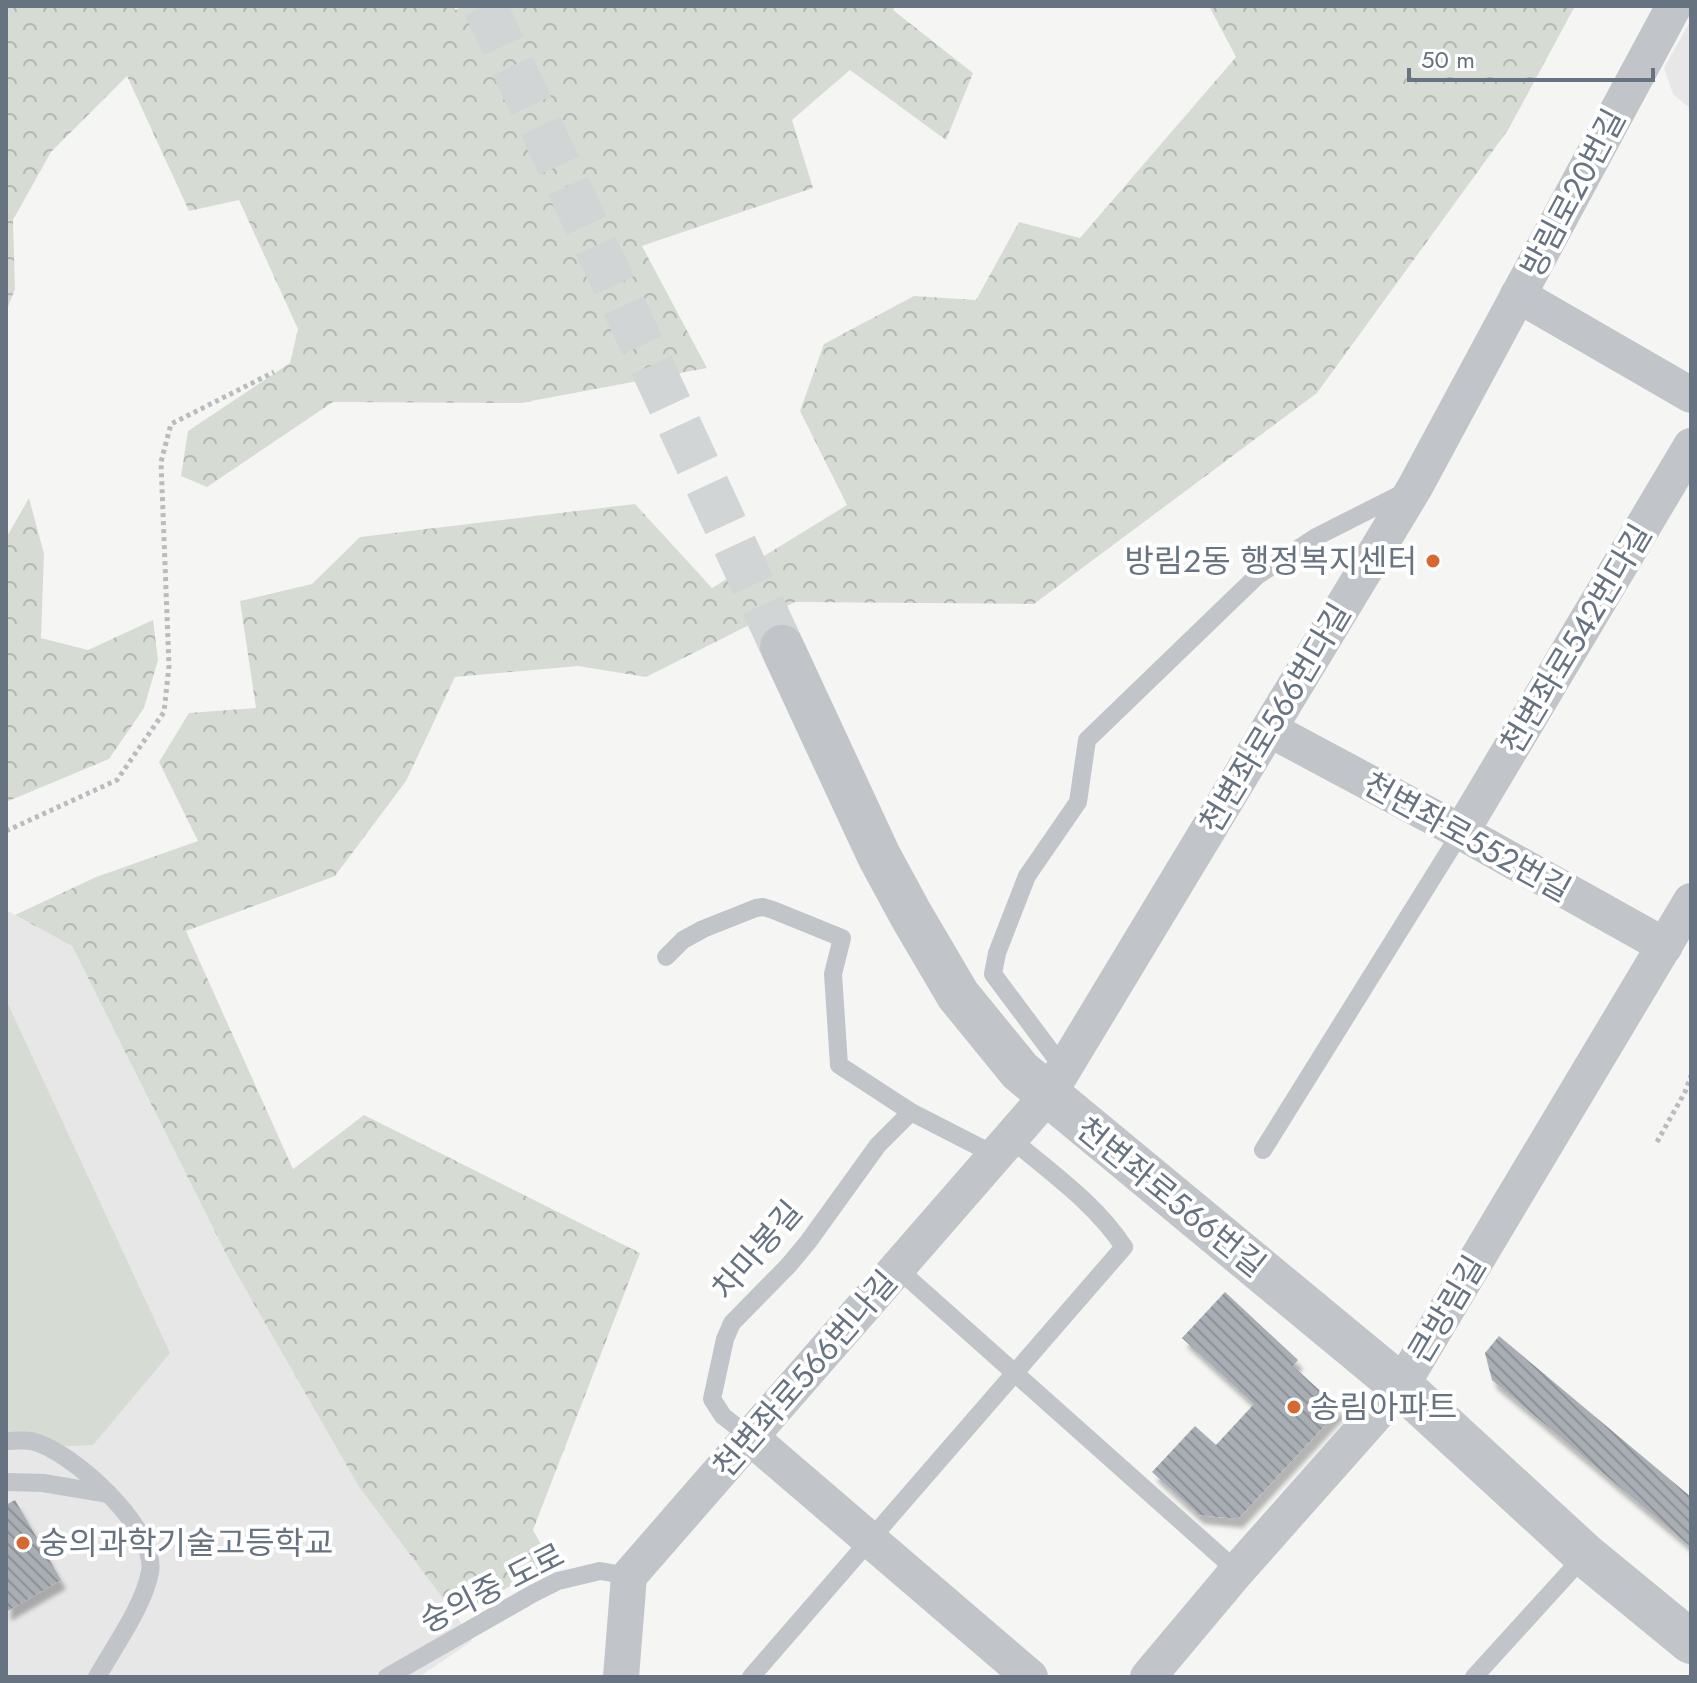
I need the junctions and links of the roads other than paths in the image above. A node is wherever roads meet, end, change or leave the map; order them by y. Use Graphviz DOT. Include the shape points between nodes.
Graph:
graph roads {
  1 [pos="1674,6"];
  2 [pos="1518,295"];
  3 [pos="1691,395"];
  4 [pos="1691,446"];
  5 [pos="1415,487"];
  6 [pos="782,647"];
  7 [pos="1269,729"];
  8 [pos="1461,832"];
  9 [pos="1691,901"];
  10 [pos="1665,946"];
  11 [pos="666,957"];
  12 [pos="1056,1082"];
  13 [pos="911,1112"];
  14 [pos="1003,1146"];
  15 [pos="1263,1150"];
  16 [pos="898,1269"];
  17 [pos="1014,1373"];
  18 [pos="1401,1386"];
  19 [pos="750,1437"];
  20 [pos="6,1441"];
  21 [pos="6,1482"];
  22 [pos="109,1494"];
  23 [pos="868,1540"];
  24 [pos="1585,1555"];
  25 [pos="1237,1571"];
  26 [pos="629,1576"];
  27 [pos="1691,1642"];
  28 [pos="97,1677"];
  29 [pos="387,1677"];
  30 [pos="621,1677"];
  31 [pos="751,1677"];
  32 [pos="1030,1677"];
  33 [pos="1148,1677"];
  34 [pos="1474,1677"];
  1 -- 2 [label="street, 방림로20번길"];
  2 -- 3 [label="street"];
  2 -- 5 [label="street, 천변좌로566번다길"];
  4 -- 8 [label="street, 천변좌로542번다길"];
  5 -- 7 [label="street, 천변좌로566번다길"];
  5 -- 12 [label="lane" via="1316,537 1257,576 1087,740 1078,802 1027,876 993,974"];
  6 -- 12 [label="street, 천변좌로566번길" via="879,856 958,995 1020,1071"];
  7 -- 8 [label="street, 천변좌로552번길"];
  7 -- 12 [label="street, 천변좌로566번다길"];
  8 -- 10 [label="street, 천변좌로552번길"];
  8 -- 15 [label="lane"];
  9 -- 10 [label="street, 큰방림길"];
  10 -- 18 [label="street, 큰방림길"];
  11 -- 13 [label="lane" via="703,929 763,907 842,938 833,974 839,1065"];
  12 -- 14 [label="street, 천변좌로566번나길"];
  12 -- 18 [label="street, 천변좌로566번길"];
  13 -- 14 [label="lane"];
  13 -- 19 [label="lane, 차마봉길" via="878,1145 788,1266 732,1323 712,1399 723,1416"];
  14 -- 16 [label="street, 천변좌로566번나길"];
  14 -- 17 [label="lane" via="1096,1211 1124,1247"];
  16 -- 17 [label="lane"];
  16 -- 19 [label="street, 천변좌로566번나길"];
  17 -- 23 [label="lane"];
  17 -- 25 [label="lane"];
  18 -- 24 [label="street, 천변좌로566번길"];
  18 -- 25 [label="street, 큰방림길"];
  19 -- 23 [label="street"];
  19 -- 26 [label="street, 천변좌로566번나길"];
  20 -- 22 [label="lane" via="32,1441 72,1461"];
  21 -- 22 [label="lane"];
  22 -- 28 [label="lane" via="144,1538 151,1569 140,1600"];
  23 -- 31 [label="lane"];
  23 -- 32 [label="street"];
  24 -- 27 [label="street, 천변좌로566번길"];
  24 -- 34 [label="lane"];
  25 -- 33 [label="street, 큰방림길"];
  26 -- 29 [label="lane, 숭의중 도로" via="600,1571 558,1581"];
  26 -- 30 [label="street"];
}
